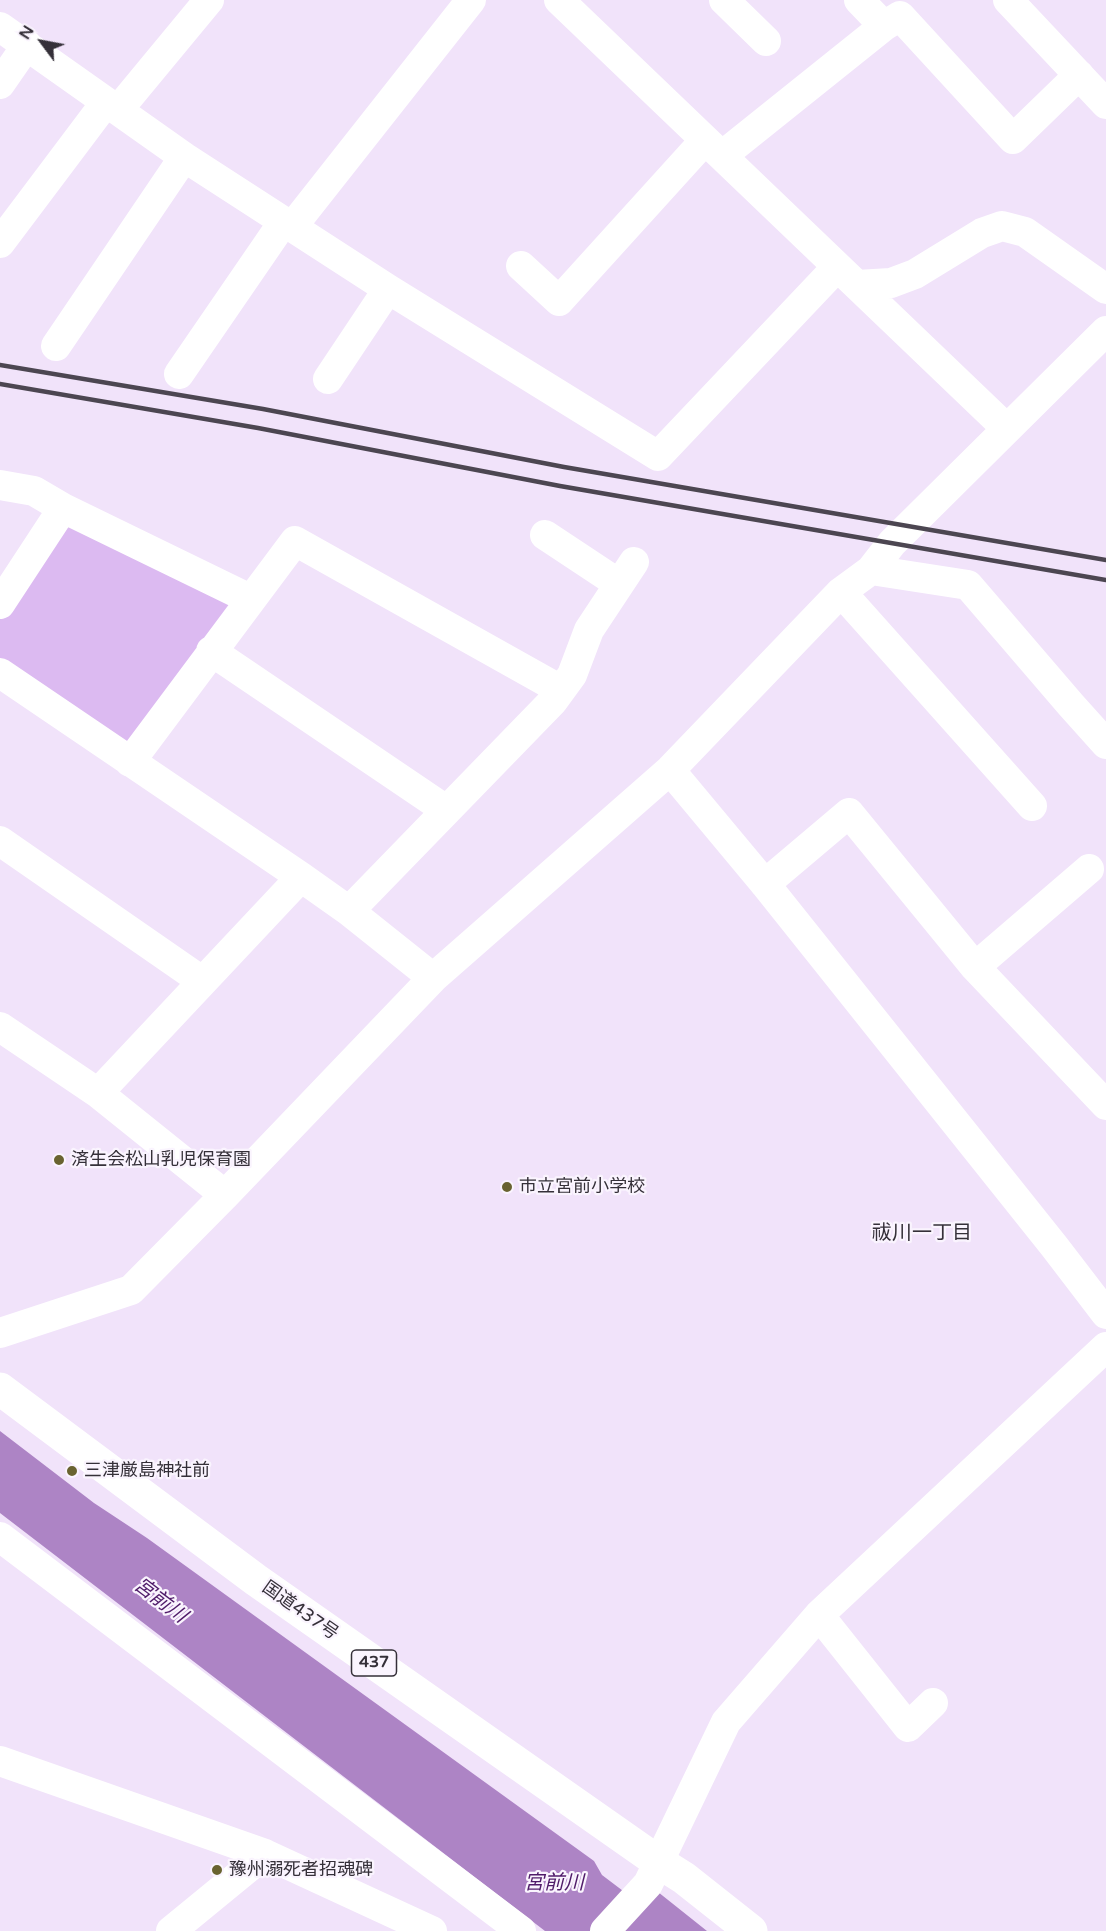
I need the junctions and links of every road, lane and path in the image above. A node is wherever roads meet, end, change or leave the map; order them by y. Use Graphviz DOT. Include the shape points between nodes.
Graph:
graph roads {
  1 [pos="208,0"];
  2 [pos="471,0"];
  3 [pos="559,0"];
  4 [pos="724,0"];
  5 [pos="1008,0"];
  6 [pos="874,9"];
  7 [pos="0,27"];
  8 [pos="766,41"];
  9 [pos="27,45"];
  10 [pos="1079,75"];
  11 [pos="0,84"];
  12 [pos="1106,104"];
  13 [pos="112,106"];
  14 [pos="714,148"];
  15 [pos="184,157"];
  16 [pos="288,224"];
  17 [pos="0,243"];
  18 [pos="521,266"];
  19 [pos="847,276"];
  20 [pos="388,289"];
  21 [pos="1106,289"];
  22 [pos="1106,331"];
  23 [pos="56,346"];
  24 [pos="179,374"];
  25 [pos="328,379"];
  26 [pos="1006,428"];
  27 [pos="0,485"];
  28 [pos="63,508"];
  29 [pos="545,535"];
  30 [pos="871,570"];
  31 [pos="841,592"];
  32 [pos="250,599"];
  33 [pos="0,604"];
  34 [pos="211,651"];
  35 [pos="0,673"];
  36 [pos="561,690"];
  37 [pos="1106,744"];
  38 [pos="130,762"];
  39 [pos="670,770"];
  40 [pos="1032,806"];
  41 [pos="446,810"];
  42 [pos="0,841"];
  43 [pos="1089,869"];
  44 [pos="301,877"];
  45 [pos="765,884"];
  46 [pos="349,911"];
  47 [pos="975,967"];
  48 [pos="433,978"];
  49 [pos="202,981"];
  50 [pos="0,1027"];
  51 [pos="98,1093"];
  52 [pos="1106,1105"];
  53 [pos="225,1196"];
  54 [pos="1106,1314"];
  55 [pos="0,1333"];
  56 [pos="1106,1347"];
  57 [pos="0,1389"];
  58 [pos="0,1537"];
  59 [pos="819,1615"];
  60 [pos="933,1703"];
  61 [pos="0,1761"];
  62 [pos="265,1854"];
  63 [pos="653,1873"];
  64 [pos="171,1931"];
  65 [pos="432,1931"];
  66 [pos="521,1931"];
  67 [pos="605,1931"];
  68 [pos="751,1931"];
  1 -- 13 [label="street"];
  2 -- 16 [label="street"];
  3 -- 14 [label="street"];
  4 -- 8 [label="street"];
  5 -- 10 [label="street"];
  6 -- 10 [label="street" via="900,16 1013,139"];
  6 -- 14 [label="street"];
  7 -- 9 [label="street"];
  9 -- 11 [label="street"];
  9 -- 13 [label="street"];
  10 -- 12 [label="street"];
  13 -- 15 [label="street"];
  13 -- 17 [label="street"];
  14 -- 18 [label="street" via="559,301"];
  14 -- 19 [label="street"];
  15 -- 16 [label="street"];
  15 -- 23 [label="street"];
  16 -- 20 [label="street"];
  16 -- 24 [label="street"];
  19 -- 20 [label="street" via="658,456"];
  19 -- 21 [label="street" via="891,283 915,274 982,232 1002,226 1025,232"];
  19 -- 26 [label="street"];
  20 -- 25 [label="street"];
  22 -- 26 [label="street"];
  26 -- 30 [label="street" via="892,543"];
  27 -- 28 [label="street" via="34,491"];
  28 -- 32 [label="street"];
  28 -- 33 [label="street"];
  29 -- 36 [label="street" via="626,573 589,630 572,675"];
  30 -- 31 [label="street"];
  30 -- 37 [label="street" via="968,585"];
  31 -- 39 [label="street"];
  31 -- 40 [label="street"];
  32 -- 34 [label="street"];
  32 -- 36 [label="street" via="295,541"];
  34 -- 38 [label="street"];
  34 -- 41 [label="street"];
  35 -- 38 [label="street"];
  36 -- 41 [label="street"];
  38 -- 44 [label="street"];
  39 -- 45 [label="street"];
  39 -- 48 [label="street"];
  41 -- 46 [label="street"];
  42 -- 49 [label="street"];
  43 -- 47 [label="street"];
  44 -- 46 [label="street"];
  44 -- 49 [label="street"];
  45 -- 47 [label="street" via="849,813"];
  45 -- 54 [label="street"];
  46 -- 48 [label="street"];
  47 -- 52 [label="street"];
  48 -- 53 [label="street"];
  49 -- 51 [label="street"];
  50 -- 51 [label="street"];
  51 -- 53 [label="street"];
  53 -- 55 [label="street" via="131,1290"];
  56 -- 59 [label="street"];
  57 -- 63 [label="highway, 国道437号 / 437"];
  58 -- 66 [label="street"];
  59 -- 60 [label="street" via="909,1727"];
  59 -- 63 [label="street" via="726,1722"];
  61 -- 62 [label="street"];
  62 -- 64 [label="street"];
  62 -- 65 [label="street"];
  63 -- 67 [label="street"];
  63 -- 68 [label="highway, 国道437号 / 437" via="684,1878"];
}
